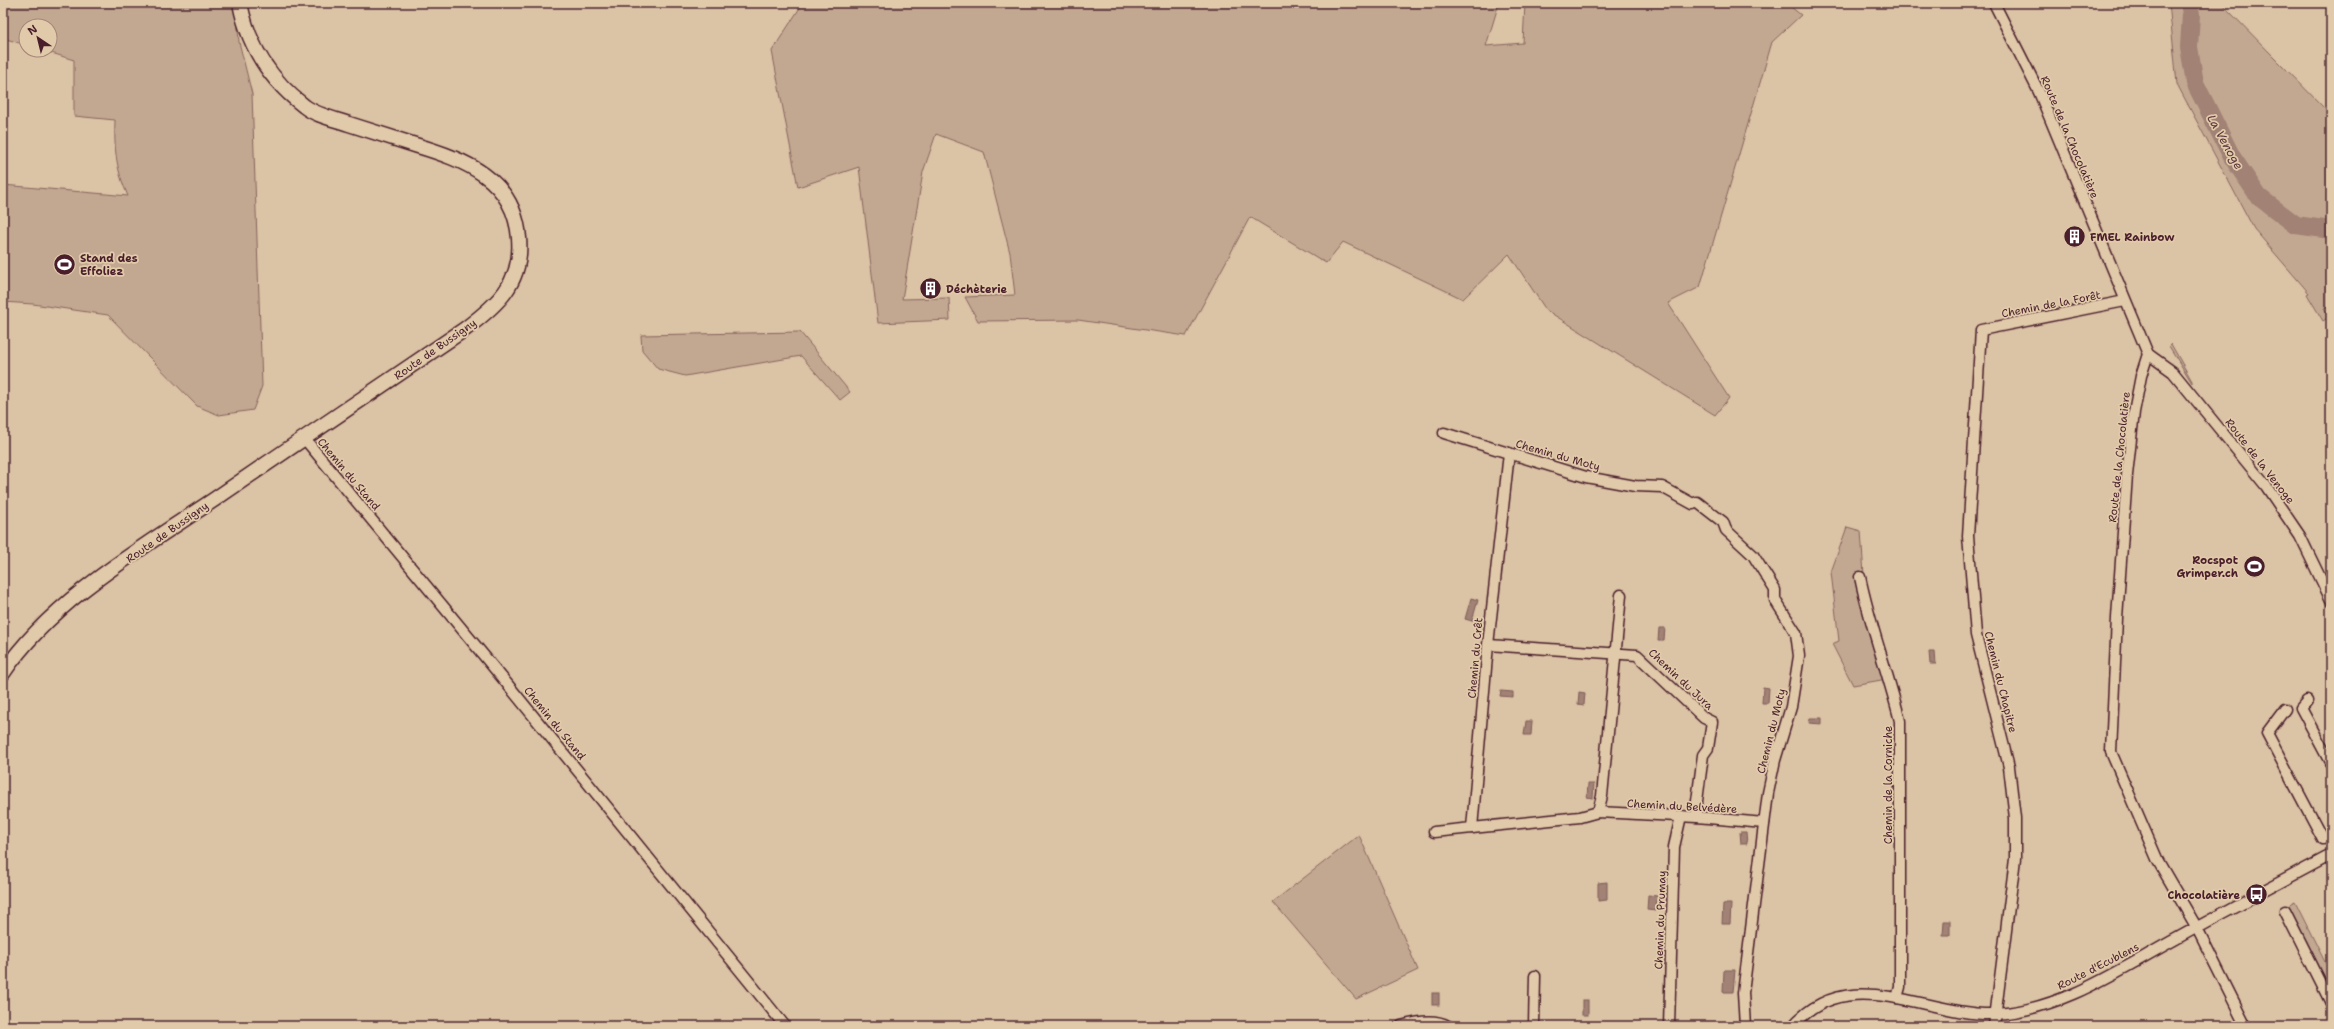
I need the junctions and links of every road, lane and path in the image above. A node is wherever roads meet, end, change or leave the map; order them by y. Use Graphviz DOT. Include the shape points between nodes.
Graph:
graph roads {
  1 [pos="240,3"];
  2 [pos="1994,3"];
  3 [pos="2125,301"];
  4 [pos="1981,330"];
  5 [pos="2148,354"];
  6 [pos="1444,433"];
  7 [pos="304,438"];
  8 [pos="1509,453"];
  9 [pos="1860,577"];
  10 [pos="1621,595"];
  11 [pos="2331,600"];
  12 [pos="1488,645"];
  13 [pos="1615,654"];
  14 [pos="3,673"];
  15 [pos="2307,701"];
  16 [pos="2285,709"];
  17 [pos="2331,764"];
  18 [pos="1598,812"];
  19 [pos="1681,816"];
  20 [pos="1697,817"];
  21 [pos="1764,823"];
  22 [pos="1472,828"];
  23 [pos="1434,832"];
  24 [pos="2331,835"];
  25 [pos="2331,855"];
  26 [pos="2285,911"];
  27 [pos="2197,928"];
  28 [pos="1535,976"];
  29 [pos="1897,998"];
  30 [pos="2331,1003"];
  31 [pos="1996,1014"];
  32 [pos="784,1026"];
  33 [pos="1401,1026"];
  34 [pos="1448,1026"];
  35 [pos="1534,1026"];
  36 [pos="1669,1026"];
  37 [pos="1745,1026"];
  38 [pos="1793,1026"];
  39 [pos="1994,1026"];
  40 [pos="2246,1026"];
  1 -- 7 [label="street, Route de Bussigny" via="253,47 266,68 305,107 331,118 451,156 478,169 501,191 513,210 518,226 520,246 515,270 510,287 498,302 465,329"];
  2 -- 3 [label="street, Route de la Chocolatière" via="2039,92"];
  3 -- 4 [label="street, Chemin de la Forêt"];
  3 -- 5 [label="street, Route de la Chocolatière"];
  4 -- 31 [label="street, Chemin du Chapitre" via="1968,536 1976,635 2009,767 2015,818 2015,859"];
  5 -- 11 [label="street, Route de la Venoge" via="2173,372 2266,486 2300,536"];
  5 -- 27 [label="street, Route de la Chocolatière" via="2134,412 2127,475 2111,752 2158,861"];
  6 -- 8 [label="street, Chemin du Moty"];
  7 -- 14 [label="street, Route de Bussigny" via="79,594 33,636"];
  7 -- 32 [label="street, Chemin du Stand"];
  8 -- 12 [label="street, Chemin du Crêt"];
  8 -- 21 [label="street, Chemin du Moty" via="1586,477 1635,486 1662,487 1692,504 1697,502 1723,522 1726,530 1753,555 1775,590 1775,600 1796,633 1799,656 1792,702 1775,760"];
  9 -- 29 [label="street, Chemin de la Corniche" via="1900,721 1900,987"];
  10 -- 13 [label="street"];
  12 -- 13 [label="street, Chemin du Jura"];
  12 -- 22 [label="street, Chemin du Crêt"];
  13 -- 18 [label="street" via="1602,796"];
  13 -- 20 [label="street, Chemin du Jura" via="1637,655 1704,718 1712,722 1708,748 1703,756"];
  15 -- 17 [label="street" via="2301,708"];
  16 -- 24 [label="street" via="2267,733 2323,839"];
  18 -- 19 [label="street, Chemin du Belvédère"];
  18 -- 22 [label="street, Chemin du Belvédère" via="1580,817"];
  19 -- 20 [label="street, Chemin du Belvédère"];
  19 -- 36 [label="street, Chemin du Prumay" via="1674,847"];
  20 -- 21 [label="street, Chemin du Belvédère"];
  21 -- 37 [label="street, Chemin du Moty" via="1743,993"];
  22 -- 23 [label="street"];
  25 -- 27 [label="street, Route d'Ecublens"];
  26 -- 30 [label="street"];
  27 -- 31 [label="street, Route d'Ecublens" via="2073,994 2025,1010"];
  27 -- 40 [label="street, Route de la Chocolatière"];
  28 -- 35 [label="street"];
  29 -- 31 [label="street, Route d'Ecublens" via="1964,1013"];
  29 -- 38 [label="street, Route d'Ecublens" via="1856,993 1840,996 1813,1009"];
  31 -- 39 [label="street, Chemin du Chapitre"];
  33 -- 34 [label="street" via="1416,1022 1443,1023"];
}
